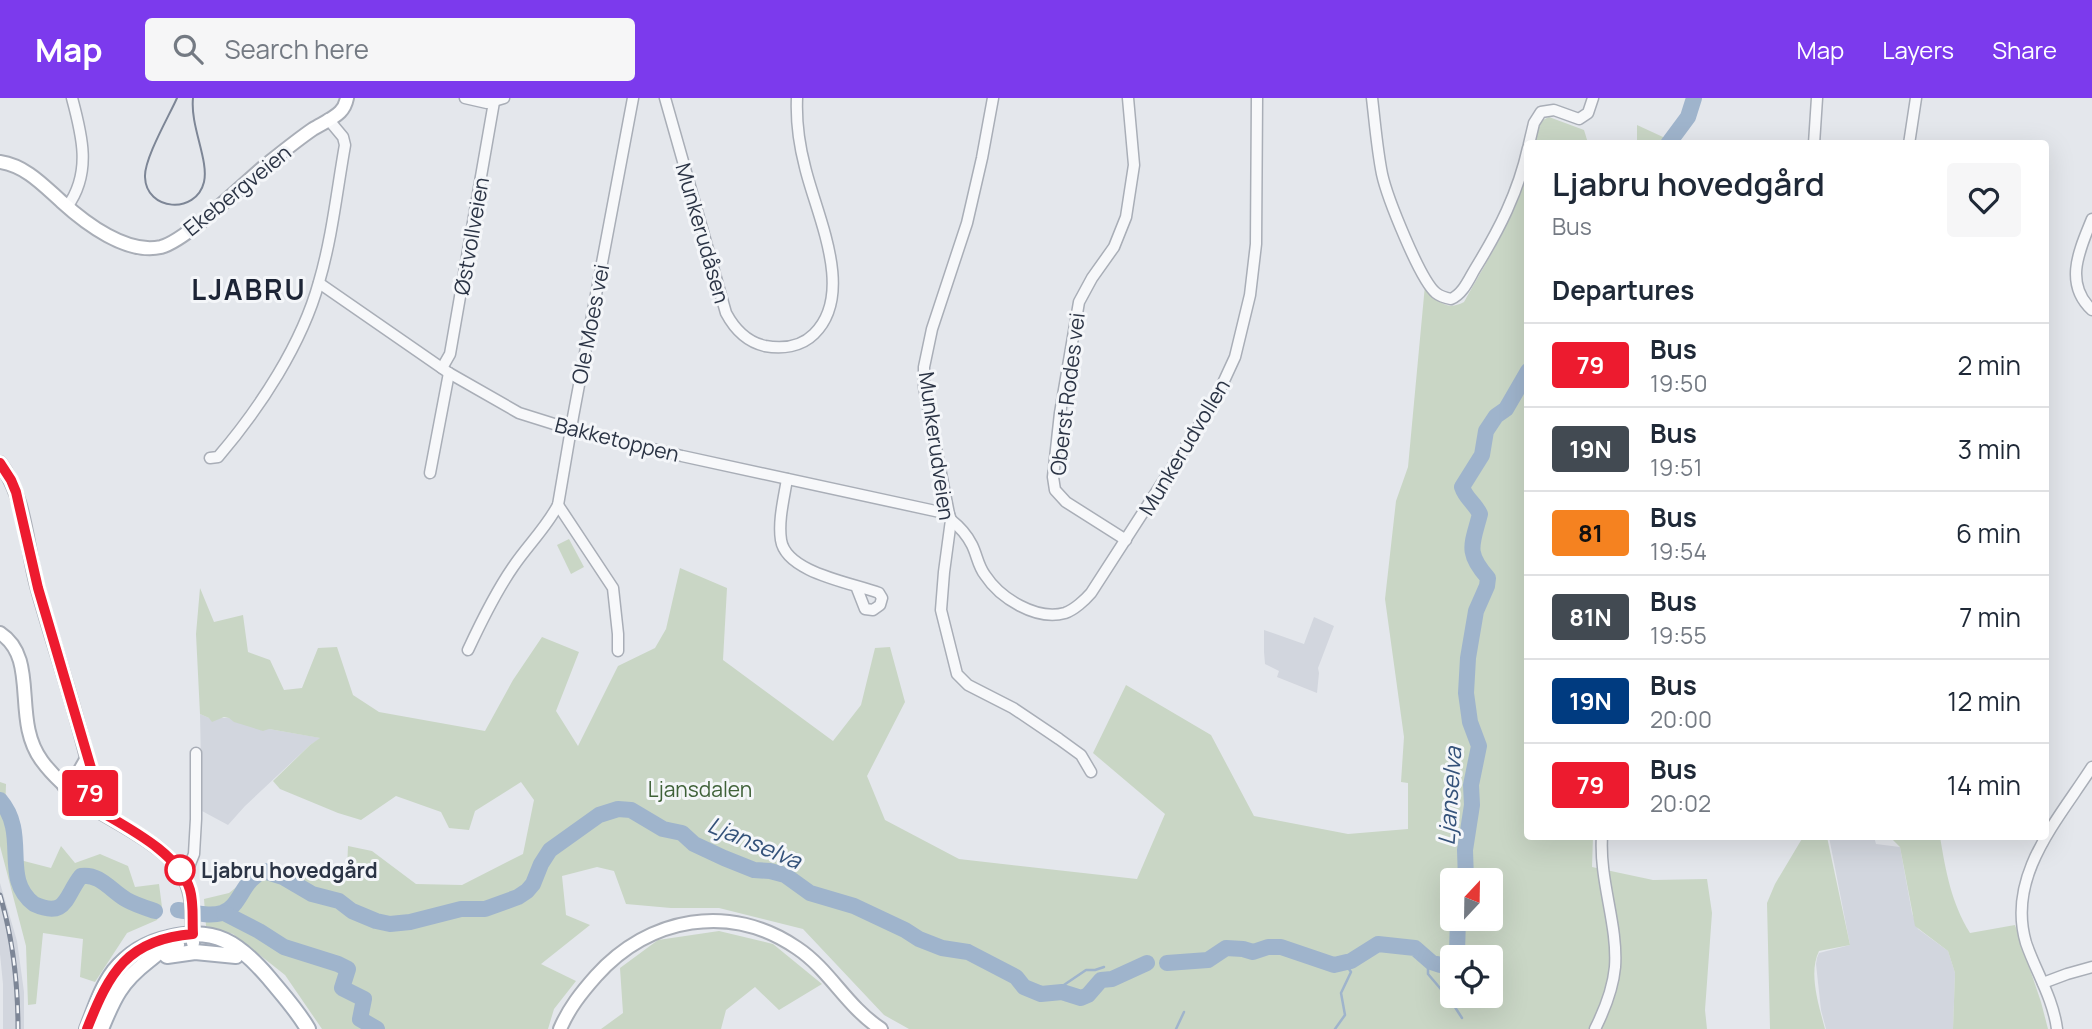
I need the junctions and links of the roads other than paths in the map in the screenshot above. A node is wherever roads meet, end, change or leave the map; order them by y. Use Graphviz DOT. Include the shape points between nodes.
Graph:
graph roads {
  1 [pos="72,98"];
  2 [pos="342,98"];
  3 [pos="347,98"];
  4 [pos="465,98"];
  5 [pos="633,98"];
  6 [pos="665,98"];
  7 [pos="797,98"];
  8 [pos="993,98"];
  9 [pos="1128,98"];
  10 [pos="1257,98"];
  11 [pos="1372,98"];
  12 [pos="1593,98"];
  13 [pos="1817,98"];
  14 [pos="1916,98"];
  15 [pos="499,100"];
  16 [pos="328,119"];
  17 [pos="1530,140"];
  18 [pos="1814,140"];
  19 [pos="1910,140"];
  20 [pos="0,162"];
  21 [pos="1524,163"];
  22 [pos="67,206"];
  23 [pos="2092,219"];
  24 [pos="319,283"];
  25 [pos="2092,310"];
  26 [pos="446,371"];
  27 [pos="570,429"];
  28 [pos="210,458"];
  29 [pos="0,463"];
  30 [pos="430,473"];
  31 [pos="787,479"];
  32 [pos="558,505"];
  33 [pos="950,517"];
  34 [pos="1126,540"];
  35 [pos="856,586"];
  36 [pos="0,633"];
  37 [pos="468,650"];
  38 [pos="618,651"];
  39 [pos="196,753"];
  40 [pos="87,758"];
  41 [pos="2092,767"];
  42 [pos="1091,772"];
  43 [pos="64,786"];
  44 [pos="88,804"];
  45 [pos="2049,834"];
  46 [pos="1602,840"];
  47 [pos="2045,840"];
  48 [pos="182,873"];
  49 [pos="192,933"];
  50 [pos="236,956"];
  51 [pos="148,961"];
  52 [pos="2092,967"];
  53 [pos="270,979"];
  54 [pos="2043,983"];
  55 [pos="87,1029"];
  56 [pos="101,1029"];
  57 [pos="308,1029"];
  58 [pos="560,1029"];
  59 [pos="881,1029"];
  60 [pos="1595,1029"];
  61 [pos="2057,1029"];
  1 -- 22 [label="street" via="83,168"];
  2 -- 16 [label="main road, Ekebergveien"];
  3 -- 16 [label="main road, Ekebergveien" via="341,111"];
  4 -- 15 [label="street" via="487,103"];
  5 -- 27 [label="street, Ole Moes vei"];
  6 -- 7 [label="street, Munkerudåsen" via="726,313 752,342 786,348 810,338 822,324 830,306 832,282 830,256 799,142"];
  8 -- 33 [label="street, Munkerudveien" via="967,223 924,367"];
  9 -- 34 [label="street, Oberst Rodes vei" via="1134,164 1126,217 1114,247 1079,302 1054,477 1055,489 1066,502"];
  10 -- 34 [label="street, Munkerudvollen" via="1256,244 1235,357 1217,396"];
  11 -- 21 [label="street" via="1387,191 1411,249 1438,295 1451,299 1461,293 1508,212"];
  12 -- 17 [label="street" via="1588,113 1579,119 1554,110 1541,112"];
  13 -- 18 [label="street"];
  14 -- 19 [label="street"];
  15 -- 26 [label="street, Østvollveien"];
  16 -- 22 [label="main road, Ekebergveien" via="164,246 127,243 94,228"];
  16 -- 24 [label="street" via="345,145"];
  20 -- 22 [label="main road, Ekebergveien" via="24,169"];
  23 -- 25 [label="street" via="2075,271 2079,293"];
  24 -- 26 [label="street, Bakketoppen"];
  24 -- 28 [label="street" via="262,401 218,457"];
  26 -- 27 [label="street, Bakketoppen" via="501,404"];
  26 -- 30 [label="street, Østvollveien"];
  27 -- 31 [label="street, Bakketoppen"];
  27 -- 32 [label="street, Ole Moes vei"];
  29 -- 40 [label="main road" via="16,492 38,588"];
  31 -- 33 [label="street, Bakketoppen"];
  31 -- 35 [label="street" via="780,539 785,552 812,570"];
  32 -- 37 [label="street, Ole Moes vei" via="506,578"];
  32 -- 38 [label="street" via="613,588"];
  33 -- 34 [label="street, Munkerudvollen" via="973,546 987,579 1017,604 1048,614 1065,613 1086,599"];
  33 -- 42 [label="street, Munkerudveien" via="941,610 957,674 1081,755"];
  36 -- 43 [label="main road" via="20,657 32,744"];
  39 -- 48 [label="street" via="194,854"];
  40 -- 43 [label="main road"];
  40 -- 44 [label="main road" via="92,779"];
  41 -- 45 [label="street"];
  43 -- 44 [label="main road"];
  44 -- 48 [label="main road" via="160,850"];
  46 -- 60 [label="street" via="1615,967 1610,994"];
  47 -- 54 [label="street" via="2025,880 2022,902 2024,933"];
  48 -- 49 [label="main road" via="190,890"];
  49 -- 50 [label="main road"];
  49 -- 51 [label="main road"];
  49 -- 53 [label="main road" via="236,946"];
  49 -- 55 [label="main road" via="160,939 122,962 103,990"];
  50 -- 51 [label="main road" via="195,951"];
  50 -- 53 [label="main road"];
  51 -- 56 [label="main road" via="120,989"];
  52 -- 54 [label="street"];
  53 -- 57 [label="main road"];
  54 -- 61 [label="street"];
  58 -- 59 [label="main road" via="580,995 622,952 658,931 712,921 764,930 799,949"];
}
